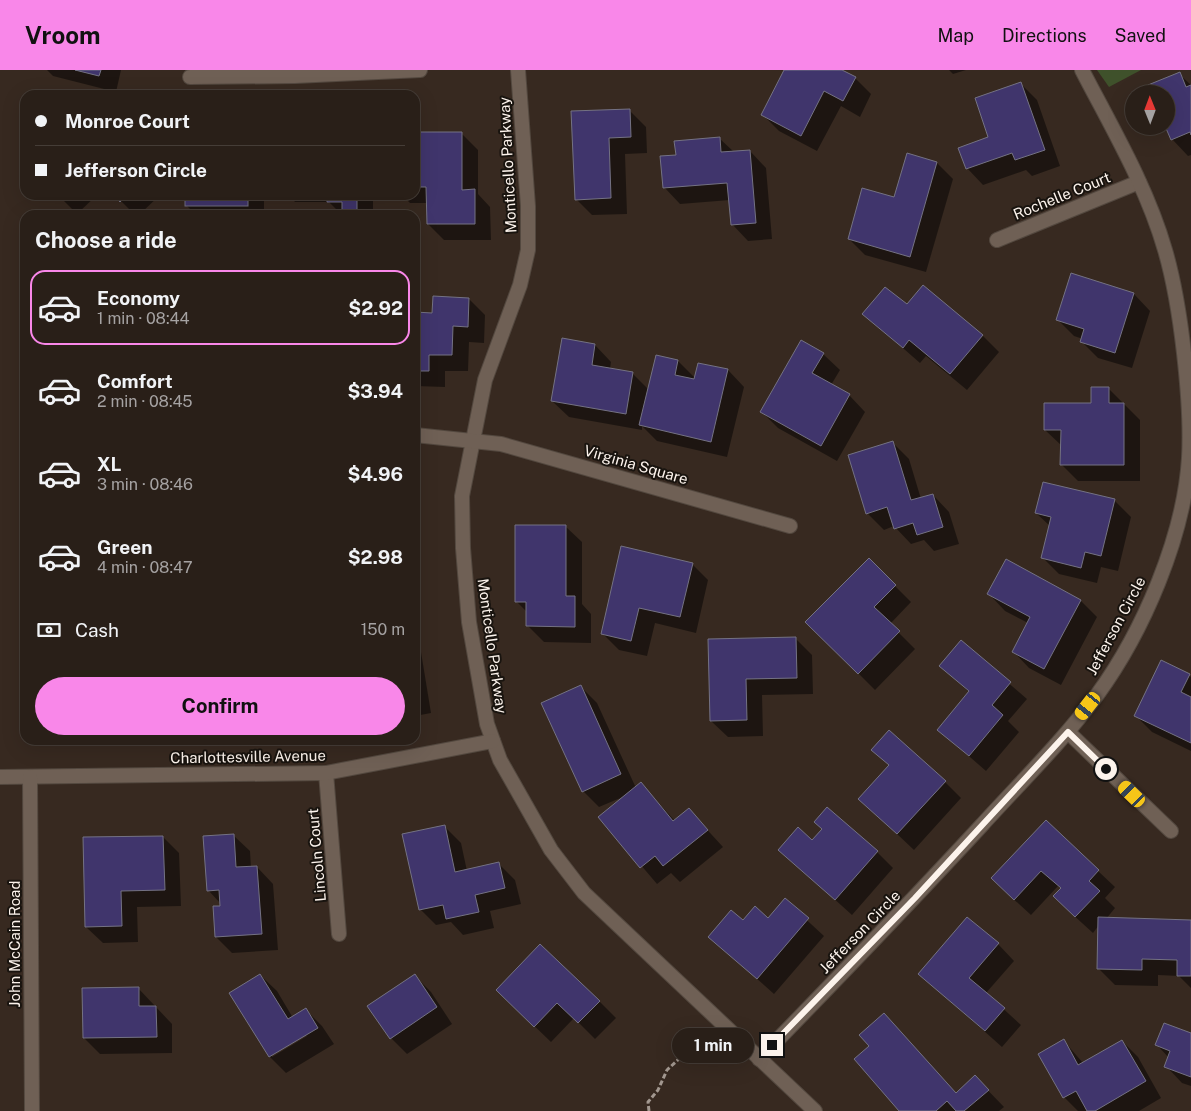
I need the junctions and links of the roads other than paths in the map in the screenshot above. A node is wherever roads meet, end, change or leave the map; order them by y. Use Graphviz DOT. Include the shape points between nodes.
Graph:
graph roads {
  1 [pos="420,70"];
  2 [pos="518,70"];
  3 [pos="1082,70"];
  4 [pos="190,77"];
  5 [pos="1139,182"];
  6 [pos="997,240"];
  7 [pos="1190,395"];
  8 [pos="420,435"];
  9 [pos="472,440"];
  10 [pos="790,526"];
  11 [pos="1068,732"];
  12 [pos="493,740"];
  13 [pos="326,773"];
  14 [pos="0,777"];
  15 [pos="30,777"];
  16 [pos="1171,831"];
  17 [pos="339,934"];
  18 [pos="759,1058"];
  19 [pos="32,1111"];
  20 [pos="815,1111"];
  1 -- 4 [label="street"];
  2 -- 9 [label="street, Monticello Parkway" via="528,250 520,285 485,380"];
  3 -- 5 [label="street, Jefferson Circle"];
  5 -- 6 [label="street, Rochelle Court"];
  5 -- 7 [label="street, Jefferson Circle" via="1165,248 1179,307"];
  7 -- 11 [label="street, Jefferson Circle" via="1188,460 1179,515 1167,559 1150,602 1124,651"];
  8 -- 9 [label="street, Virginia Square"];
  9 -- 10 [label="street, Virginia Square" via="501,444"];
  9 -- 12 [label="street, Monticello Parkway" via="462,496 463,548 469,622 487,724"];
  11 -- 16 [label="street"];
  11 -- 18 [label="street, Jefferson Circle" via="915,898"];
  12 -- 13 [label="street, Charlottesville Avenue"];
  12 -- 18 [label="street, Monticello Parkway" via="500,760 551,850 584,893"];
  13 -- 15 [label="street, Charlottesville Avenue"];
  13 -- 17 [label="street, Lincoln Court"];
  14 -- 15 [label="street, Charlottesville Avenue"];
  15 -- 19 [label="street, John McCain Road"];
  18 -- 20 [label="street, Monticello Parkway"];
}
